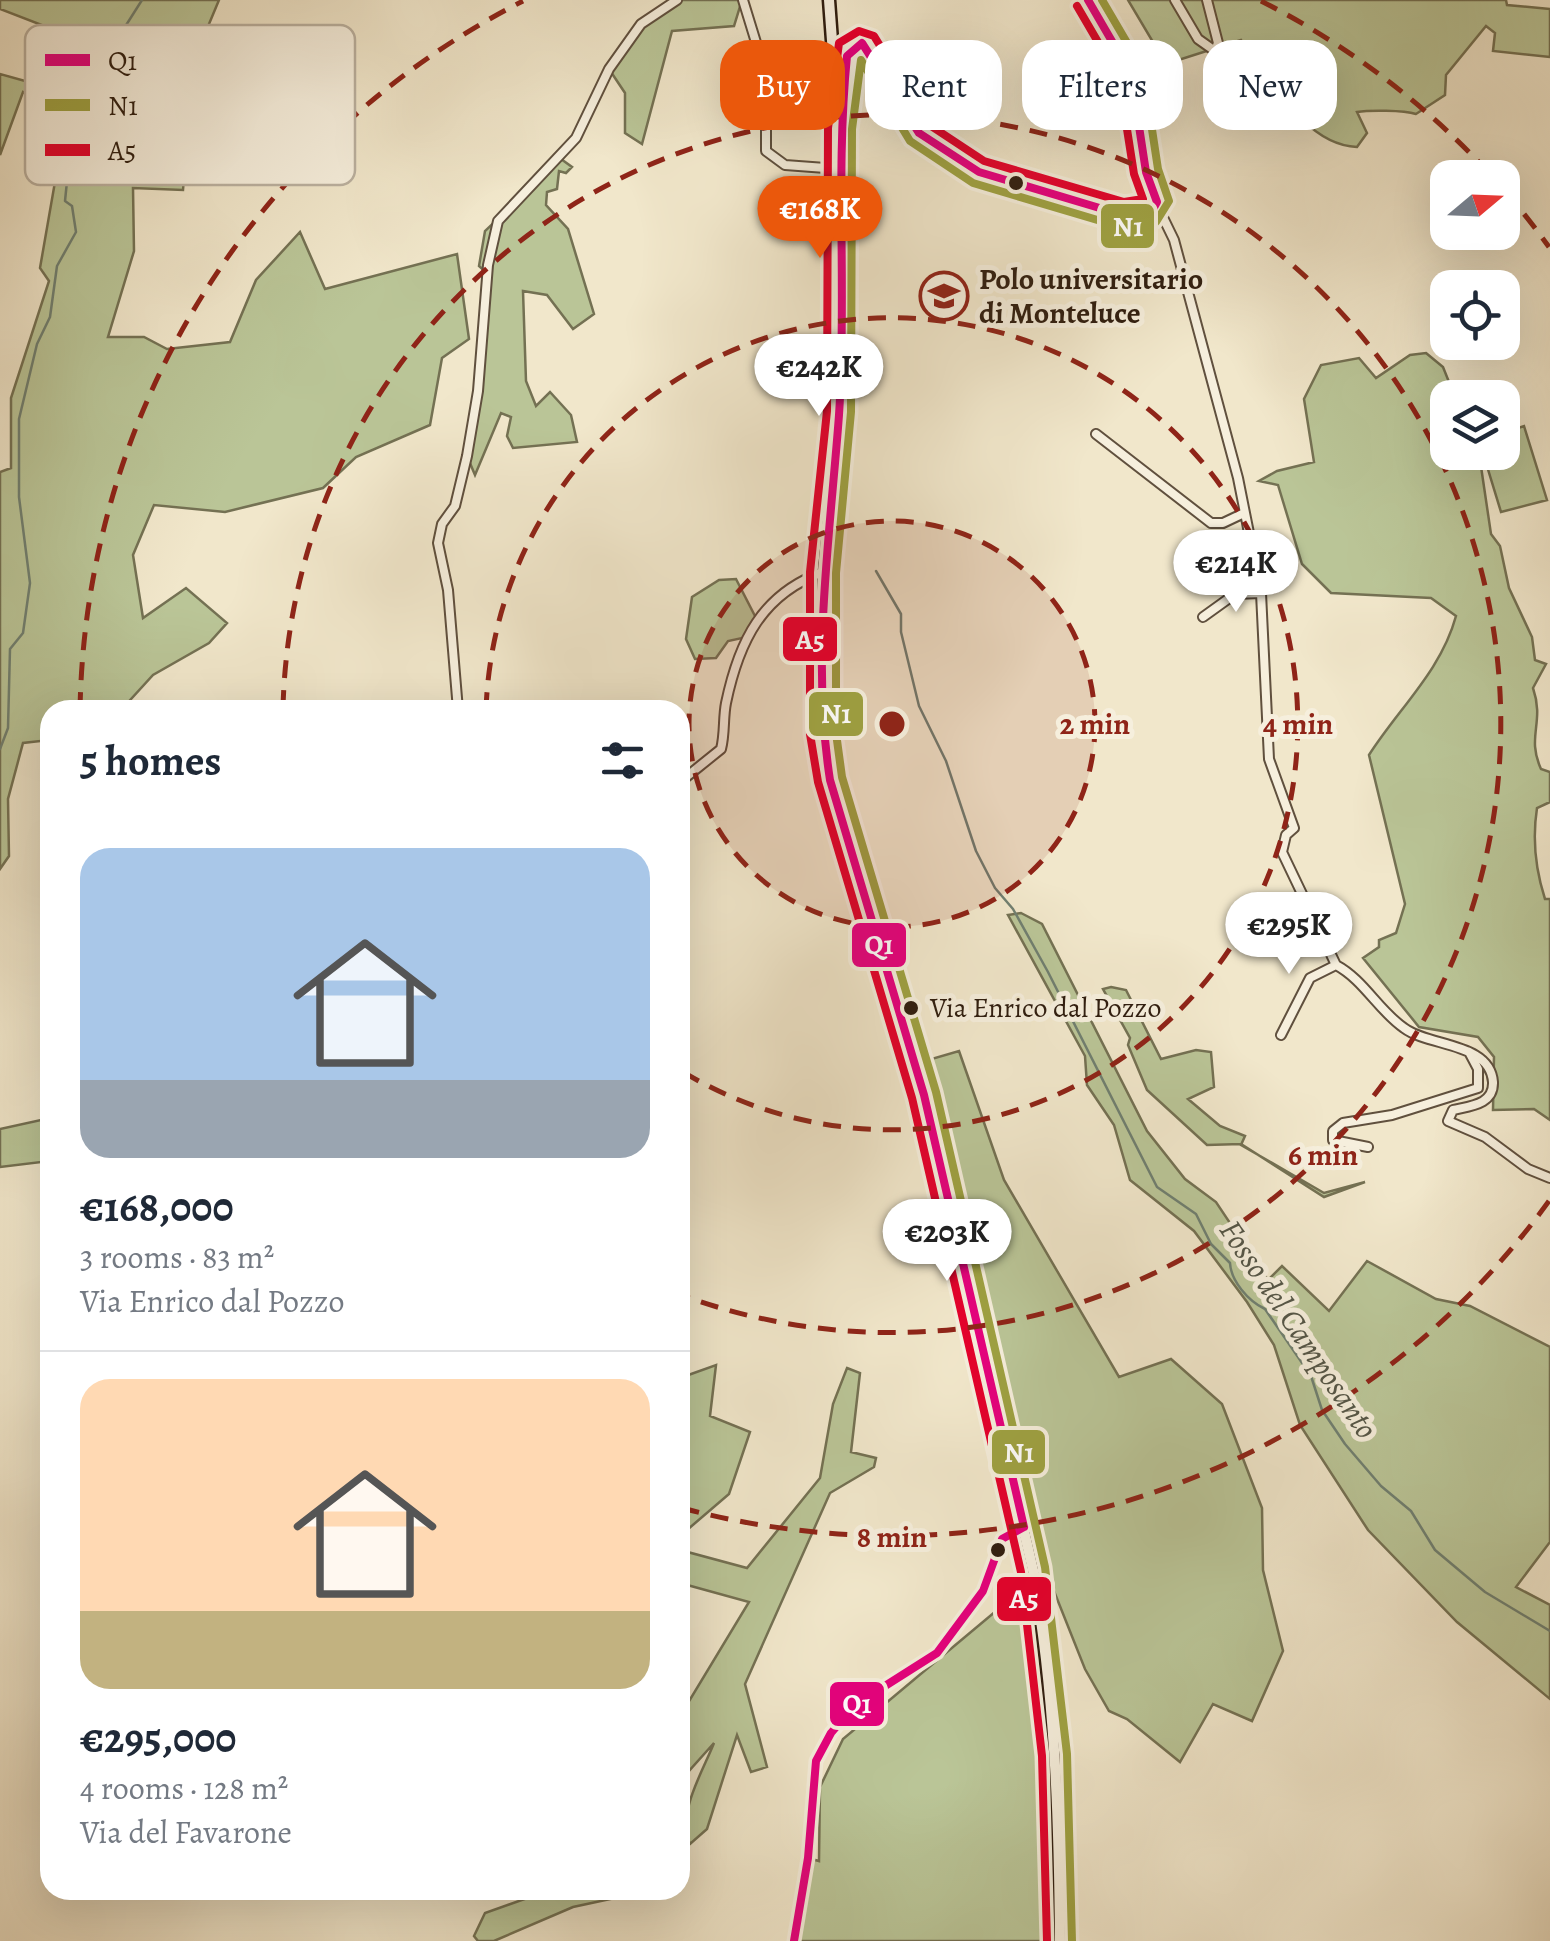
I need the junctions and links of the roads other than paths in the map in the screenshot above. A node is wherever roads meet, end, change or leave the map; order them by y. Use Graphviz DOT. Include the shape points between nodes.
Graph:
graph roads {
  1 [pos="677,0"];
  2 [pos="744,0"];
  3 [pos="830,0"];
  4 [pos="1080,0"];
  5 [pos="1088,0"];
  6 [pos="1175,0"];
  7 [pos="1207,0"];
  8 [pos="1104,28"];
  9 [pos="833,40"];
  10 [pos="845,75"];
  11 [pos="841,130"];
  12 [pos="839,169"];
  13 [pos="1148,202"];
  14 [pos="1096,434"];
  15 [pos="1242,514"];
  16 [pos="823,572"];
  17 [pos="1261,593"];
  18 [pos="1203,617"];
  19 [pos="457,700"];
  20 [pos="690,774"];
  21 [pos="1336,965"];
  22 [pos="1281,1035"];
  23 [pos="1469,1052"];
  24 [pos="1368,1147"];
  25 [pos="1550,1178"];
  26 [pos="1024,1527"];
  27 [pos="794,1941"];
  28 [pos="1060,1941"];
  1 -- 19 [label="street" via="633,36 561,159 498,221 478,391 455,506 442,524 438,552 448,590"];
  2 -- 12 [label="street" via="766,75 766,151 785,166"];
  3 -- 9 [label="street"];
  4 -- 8 [label="street"];
  5 -- 8 [label="street"];
  6 -- 7 [label="street" via="1198,39 1215,51"];
  8 -- 13 [label="street" via="1131,74"];
  10 -- 13 [label="street" via="847,56 862,43 919,133 979,172 1100,206"];
  11 -- 12 [label="street"];
  12 -- 16 [label="street" via="840,412"];
  13 -- 15 [label="street" via="1174,240"];
  14 -- 15 [label="street" via="1210,523"];
  15 -- 17 [label="street"];
  16 -- 20 [label="street" via="786,590 754,621 726,703 721,749"];
  16 -- 26 [label="street" via="822,714 830,780 924,1094"];
  17 -- 18 [label="street" via="1235,594"];
  17 -- 21 [label="street" via="1270,759 1294,828 1282,852"];
  21 -- 22 [label="street" via="1310,978"];
  21 -- 23 [label="street" via="1352,973 1400,1026"];
  23 -- 24 [label="street" via="1478,1088 1334,1131 1334,1140"];
  23 -- 25 [label="street" via="1493,1080 1491,1094 1453,1110 1448,1120"];
  26 -- 27 [label="street" via="1002,1539 983,1591 938,1653 855,1705 831,1733 816,1761"];
  26 -- 28 [label="street" via="1046,1647 1059,1806"];
}
